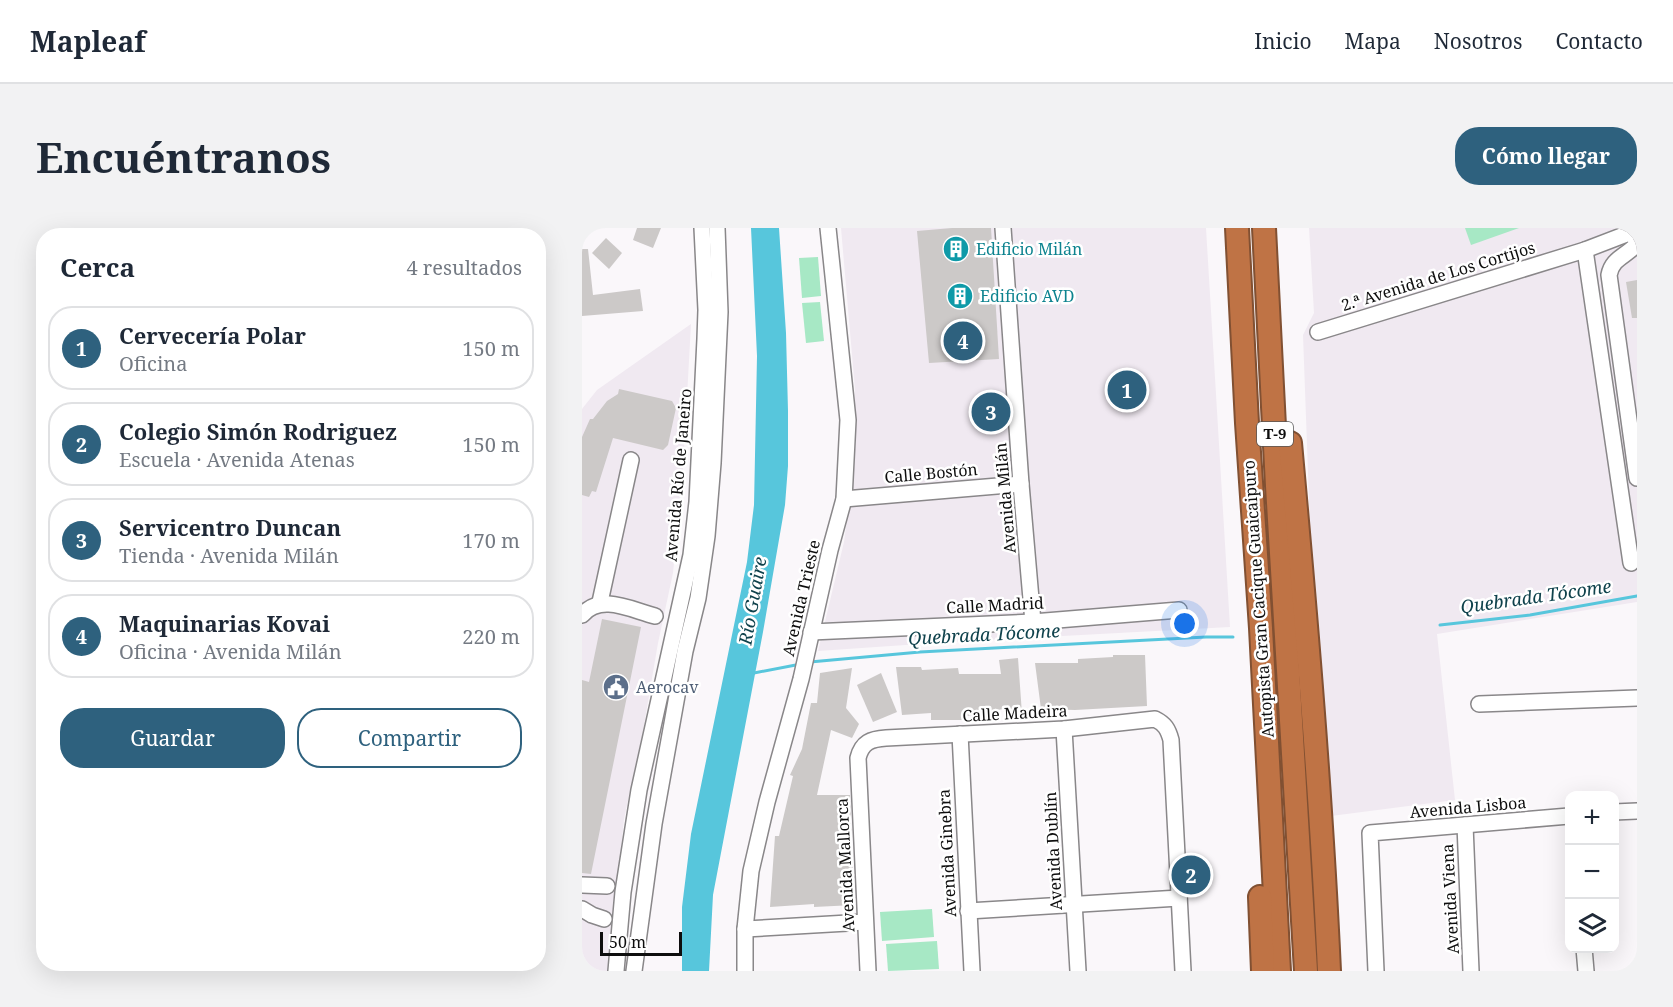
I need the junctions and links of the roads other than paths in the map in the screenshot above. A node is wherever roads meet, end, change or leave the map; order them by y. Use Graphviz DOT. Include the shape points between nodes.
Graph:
graph roads {
  1 [pos="702,228"];
  2 [pos="717,228"];
  3 [pos="828,228"];
  4 [pos="1004,228"];
  5 [pos="1237,228"];
  6 [pos="1264,228"];
  7 [pos="1635,231"];
  8 [pos="1585,250"];
  9 [pos="1267,295"];
  10 [pos="1318,332"];
  11 [pos="631,460"];
  12 [pos="1637,478"];
  13 [pos="1021,484"];
  14 [pos="844,499"];
  15 [pos="1631,563"];
  16 [pos="600,602"];
  17 [pos="1179,610"];
  18 [pos="582,615"];
  19 [pos="655,616"];
  20 [pos="1033,622"];
  21 [pos="1261,627"];
  22 [pos="812,632"];
  23 [pos="1637,698"];
  24 [pos="1479,704"];
  25 [pos="1064,729"];
  26 [pos="960,734"];
  27 [pos="858,758"];
  28 [pos="1637,811"];
  29 [pos="1619,812"];
  30 [pos="1565,816"];
  31 [pos="1465,825"];
  32 [pos="1325,878"];
  33 [pos="582,885"];
  34 [pos="606,886"];
  35 [pos="1179,898"];
  36 [pos="1074,904"];
  37 [pos="582,909"];
  38 [pos="968,911"];
  39 [pos="604,919"];
  40 [pos="865,922"];
  41 [pos="745,929"];
  42 [pos="1584,953"];
  43 [pos="616,971"];
  44 [pos="634,971"];
  45 [pos="745,971"];
  46 [pos="868,971"];
  47 [pos="972,971"];
  48 [pos="1078,971"];
  49 [pos="1183,971"];
  50 [pos="1263,971"];
  51 [pos="1279,971"];
  52 [pos="1306,971"];
  53 [pos="1329,971"];
  54 [pos="1335,971"];
  55 [pos="1376,971"];
  56 [pos="1472,971"];
  57 [pos="1586,971"];
  1 -- 43 [label="street, Avenida Río de Janeiro" via="706,310 694,536 637,801"];
  2 -- 44 [label="street, Avenida Río de Janeiro" via="720,312 707,536 654,824"];
  3 -- 14 [label="street, Avenida Trieste" via="848,420"];
  4 -- 13 [label="street, Avenida Milán"];
  5 -- 21 [label="highway, Autopista Gran Cacique Guaicaipuro / T-9"];
  6 -- 9 [label="highway, Autopista Gran Cacique Guaicaipuro / T-9"];
  7 -- 8 [label="street, 2.ª Avenida de Los Cortijos"];
  7 -- 12 [label="street" via="1635,246 1616,260 1609,275"];
  8 -- 10 [label="street, 2.ª Avenida de Los Cortijos"];
  8 -- 15 [label="street"];
  9 -- 32 [label="highway" via="1285,388"];
  9 -- 52 [label="highway, Autopista Gran Cacique Guaicaipuro / T-9"];
  11 -- 16 [label="street"];
  13 -- 14 [label="street, Calle Bostón"];
  13 -- 20 [label="street, Avenida Milán"];
  14 -- 22 [label="street, Avenida Trieste"];
  16 -- 18 [label="street"];
  16 -- 19 [label="street"];
  17 -- 20 [label="street, Calle Madrid"];
  20 -- 22 [label="street, Calle Madrid"];
  21 -- 50 [label="highway" via="1252,653"];
  21 -- 51 [label="highway, Autopista Gran Cacique Guaicaipuro / T-9"];
  22 -- 41 [label="street, Avenida Trieste" via="751,871"];
  23 -- 24 [label="street"];
  25 -- 26 [label="street, Calle Madeira"];
  25 -- 35 [label="street, Calle Madeira" via="1155,719 1168,730"];
  25 -- 36 [label="street, Avenida Dublín"];
  26 -- 27 [label="street, Calle Madeira" via="873,739 863,745"];
  26 -- 38 [label="street, Avenida Ginebra"];
  27 -- 40 [label="street, Avenida Mallorca"];
  28 -- 29 [label="street"];
  30 -- 31 [label="street, Avenida Lisboa"];
  31 -- 55 [label="street, Avenida Lisboa" via="1370,833"];
  31 -- 56 [label="street, Avenida Viena"];
  32 -- 53 [label="highway"];
  32 -- 54 [label="highway"];
  33 -- 34 [label="street"];
  35 -- 36 [label="street"];
  35 -- 49 [label="street"];
  36 -- 38 [label="street"];
  36 -- 48 [label="street, Avenida Dublín"];
  37 -- 39 [label="street"];
  38 -- 47 [label="street, Avenida Ginebra"];
  40 -- 41 [label="street"];
  40 -- 46 [label="street, Avenida Mallorca"];
  41 -- 45 [label="street, Avenida Trieste"];
  42 -- 57 [label="street"];
}
